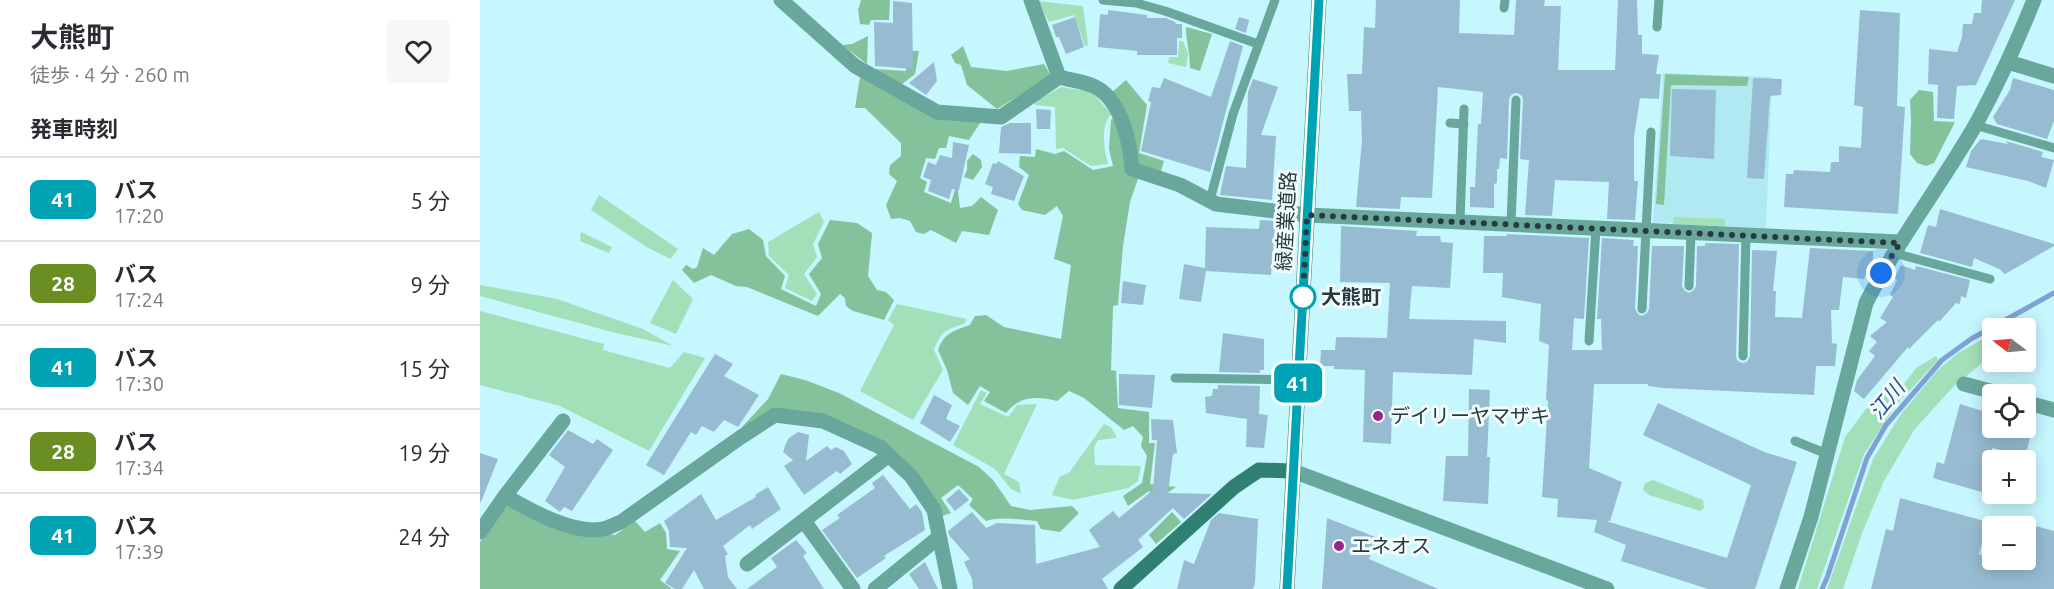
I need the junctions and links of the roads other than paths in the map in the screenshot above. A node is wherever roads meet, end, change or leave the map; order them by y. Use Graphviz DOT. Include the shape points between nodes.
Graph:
graph roads {
  1 [pos="782,0"];
  2 [pos="1031,0"];
  3 [pos="1103,0"];
  4 [pos="1275,0"];
  5 [pos="1319,0"];
  6 [pos="1659,0"];
  7 [pos="2034,0"];
  8 [pos="1657,27"];
  9 [pos="1258,44"];
  10 [pos="2008,62"];
  11 [pos="2054,76"];
  12 [pos="1059,77"];
  13 [pos="1516,100"];
  14 [pos="1464,109"];
  15 [pos="1450,123"];
  16 [pos="1464,124"];
  17 [pos="1975,125"];
  18 [pos="1651,132"];
  19 [pos="2054,148"];
  20 [pos="1210,200"];
  21 [pos="1307,215"];
  22 [pos="1460,222"];
  23 [pos="1511,224"];
  24 [pos="1596,228"];
  25 [pos="1647,231"];
  26 [pos="1691,233"];
  27 [pos="1746,235"];
  28 [pos="1897,248"];
  29 [pos="1990,279"];
  30 [pos="1689,286"];
  31 [pos="1642,309"];
  32 [pos="1589,341"];
  33 [pos="1743,356"];
  34 [pos="1175,378"];
  35 [pos="1298,380"];
  36 [pos="1964,384"];
  37 [pos="1982,389"];
  38 [pos="2036,405"];
  39 [pos="2054,410"];
  40 [pos="563,421"];
  41 [pos="1795,441"];
  42 [pos="1827,453"];
  43 [pos="889,455"];
  44 [pos="1293,471"];
  45 [pos="505,496"];
  46 [pos="804,521"];
  47 [pos="480,532"];
  48 [pos="939,537"];
  49 [pos="747,564"];
  50 [pos="853,589"];
  51 [pos="875,589"];
  52 [pos="950,589"];
  53 [pos="1121,589"];
  54 [pos="1287,589"];
  55 [pos="1607,589"];
  56 [pos="1787,589"];
  1 -- 12 [label="street" via="855,66 937,112 1001,117"];
  2 -- 12 [label="street"];
  3 -- 9 [label="lane" via="1165,11"];
  4 -- 9 [label="lane"];
  5 -- 21 [label="main road, 緑産業道路"];
  6 -- 8 [label="lane"];
  7 -- 10 [label="street"];
  9 -- 20 [label="lane" via="1233,114"];
  10 -- 11 [label="street"];
  10 -- 17 [label="street"];
  12 -- 20 [label="street" via="1093,85 1104,93 1125,127 1132,169"];
  13 -- 23 [label="lane"];
  14 -- 16 [label="lane"];
  15 -- 16 [label="lane"];
  16 -- 22 [label="lane"];
  17 -- 19 [label="lane"];
  17 -- 28 [label="street"];
  18 -- 25 [label="lane"];
  20 -- 21 [label="street" via="1216,204"];
  21 -- 22 [label="street"];
  21 -- 35 [label="main road, 緑産業道路"];
  22 -- 23 [label="street"];
  23 -- 24 [label="street"];
  24 -- 25 [label="street"];
  24 -- 32 [label="lane"];
  25 -- 26 [label="street"];
  25 -- 31 [label="lane"];
  26 -- 27 [label="street"];
  26 -- 30 [label="lane"];
  27 -- 28 [label="street"];
  27 -- 33 [label="lane"];
  28 -- 29 [label="lane"];
  28 -- 42 [label="street" via="1866,303"];
  34 -- 35 [label="lane"];
  35 -- 44 [label="main road, 緑産業道路"];
  36 -- 37 [label="street"];
  38 -- 39 [label="street"];
  40 -- 45 [label="street"];
  41 -- 42 [label="lane"];
  42 -- 56 [label="street"];
  43 -- 45 [label="street" via="823,421 775,415 621,522 602,529 552,521"];
  43 -- 46 [label="street"];
  43 -- 48 [label="street" via="911,476 934,510"];
  44 -- 53 [label="main road" via="1260,470 1234,487"];
  44 -- 54 [label="main road, 緑産業道路"];
  44 -- 55 [label="street"];
  45 -- 47 [label="street"];
  46 -- 49 [label="street"];
  46 -- 50 [label="street"];
  48 -- 51 [label="street"];
  48 -- 52 [label="street"];
}
